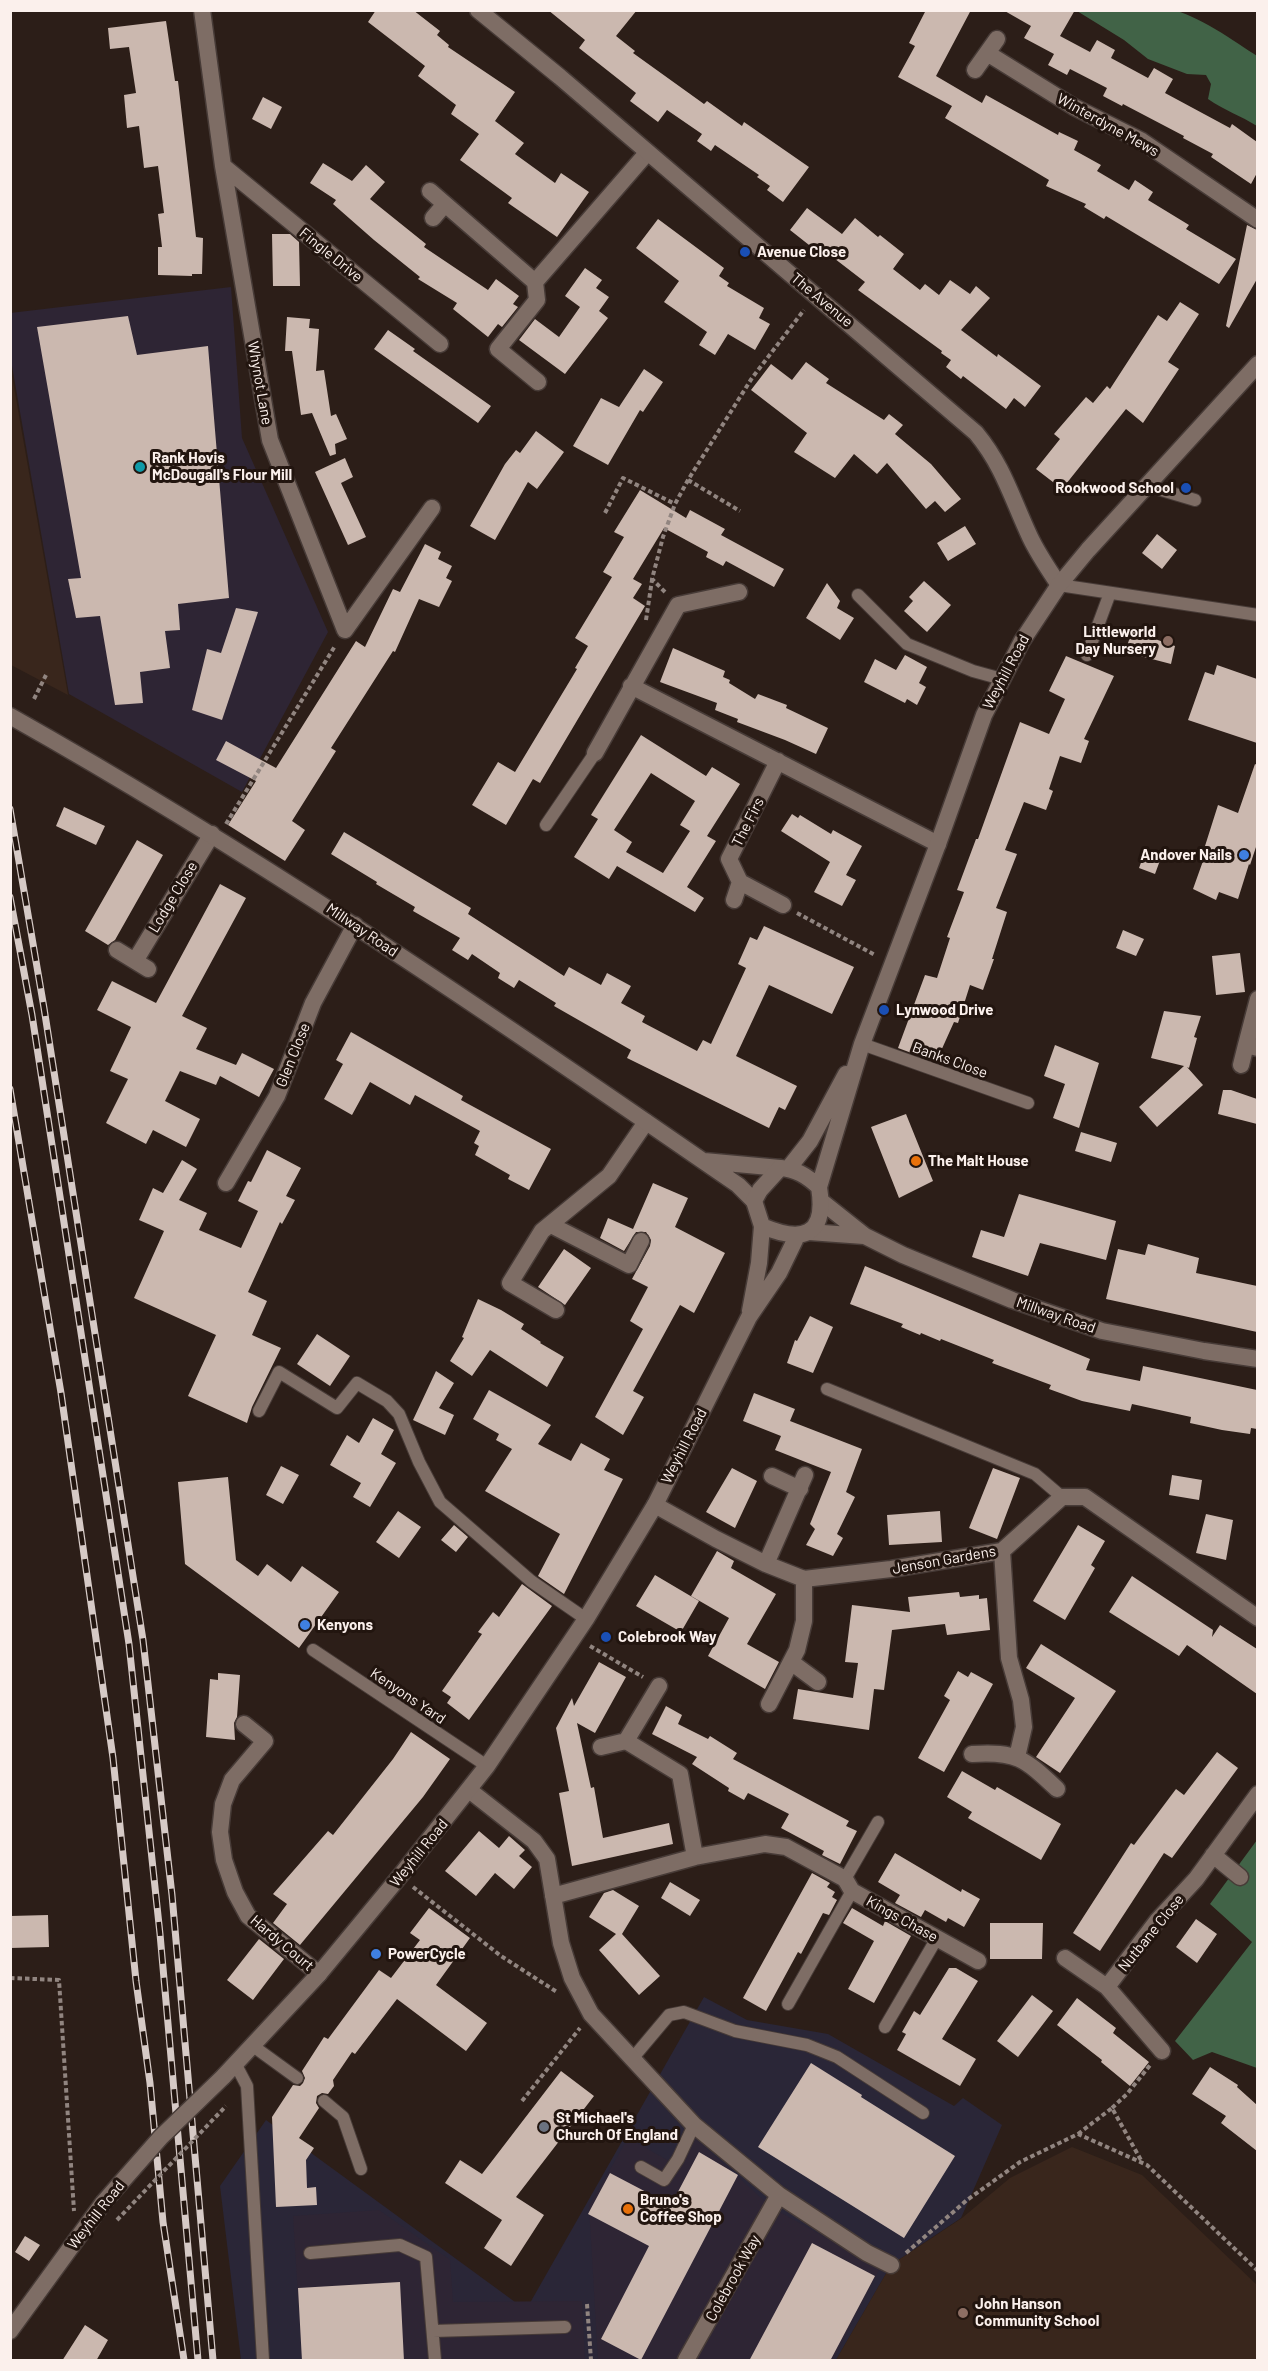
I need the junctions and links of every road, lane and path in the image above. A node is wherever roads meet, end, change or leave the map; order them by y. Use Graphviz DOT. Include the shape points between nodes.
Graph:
graph roads {
  1 [pos="202,10"];
  2 [pos="478,10"];
  3 [pos="975,70"];
  4 [pos="647,153"];
  5 [pos="223,166"];
  6 [pos="430,191"];
  7 [pos="445,204"];
  8 [pos="433,218"];
  9 [pos="1257,219"];
  10 [pos="535,282"];
  11 [pos="816,295"];
  12 [pos="440,344"];
  13 [pos="1257,364"];
  14 [pos="538,382"];
  15 [pos="688,480"];
  16 [pos="1148,486"];
  17 [pos="1195,500"];
  18 [pos="675,504"];
  19 [pos="432,508"];
  20 [pos="740,511"];
  21 [pos="605,513"];
  22 [pos="1059,585"];
  23 [pos="740,592"];
  24 [pos="1110,593"];
  25 [pos="858,595"];
  26 [pos="678,605"];
  27 [pos="1257,615"];
  28 [pos="345,630"];
  29 [pos="1086,655"];
  30 [pos="46,675"];
  31 [pos="1002,680"];
  32 [pos="632,686"];
  33 [pos="34,699"];
  34 [pos="10,716"];
  35 [pos="595,753"];
  36 [pos="778,761"];
  37 [pos="546,825"];
  38 [pos="218,831"];
  39 [pos="938,843"];
  40 [pos="740,882"];
  41 [pos="734,900"];
  42 [pos="783,905"];
  43 [pos="355,925"];
  44 [pos="117,950"];
  45 [pos="892,964"];
  46 [pos="1257,999"];
  47 [pos="862,1044"];
  48 [pos="1252,1047"];
  49 [pos="1241,1065"];
  50 [pos="1028,1103"];
  51 [pos="646,1122"];
  52 [pos="703,1161"];
  53 [pos="784,1168"];
  54 [pos="226,1183"];
  55 [pos="820,1194"];
  56 [pos="754,1201"];
  57 [pos="551,1225"];
  58 [pos="762,1226"];
  59 [pos="803,1234"];
  60 [pos="865,1236"];
  61 [pos="641,1241"];
  62 [pos="556,1310"];
  63 [pos="749,1317"];
  64 [pos="1257,1359"];
  65 [pos="827,1389"];
  66 [pos="259,1411"];
  67 [pos="772,1476"];
  68 [pos="1062,1497"];
  69 [pos="655,1504"];
  70 [pos="1002,1551"];
  71 [pos="766,1564"];
  72 [pos="804,1579"];
  73 [pos="1257,1618"];
  74 [pos="586,1619"];
  75 [pos="574,1636"];
  76 [pos="313,1650"];
  77 [pos="791,1662"];
  78 [pos="818,1682"];
  79 [pos="659,1686"];
  80 [pos="769,1704"];
  81 [pos="244,1724"];
  82 [pos="626,1741"];
  83 [pos="601,1747"];
  84 [pos="972,1754"];
  85 [pos="1017,1757"];
  86 [pos="487,1766"];
  87 [pos="1057,1789"];
  88 [pos="469,1790"];
  89 [pos="1257,1794"];
  90 [pos="878,1822"];
  91 [pos="1213,1855"];
  92 [pos="695,1857"];
  93 [pos="400,1876"];
  94 [pos="1240,1877"];
  95 [pos="848,1885"];
  96 [pos="553,1896"];
  97 [pos="937,1938"];
  98 [pos="1065,1958"];
  99 [pos="978,1961"];
  100 [pos="319,1974"];
  101 [pos="10,1978"];
  102 [pos="1107,1987"];
  103 [pos="561,1995"];
  104 [pos="788,2004"];
  105 [pos="591,2014"];
  106 [pos="885,2026"];
  107 [pos="253,2046"];
  108 [pos="1162,2051"];
  109 [pos="632,2059"];
  110 [pos="236,2065"];
  111 [pos="297,2078"];
  112 [pos="324,2101"];
  113 [pos="522,2101"];
  114 [pos="226,2106"];
  115 [pos="1112,2108"];
  116 [pos="923,2114"];
  117 [pos="694,2125"];
  118 [pos="1078,2134"];
  119 [pos="1142,2162"];
  120 [pos="641,2167"];
  121 [pos="361,2169"];
  122 [pos="779,2195"];
  123 [pos="117,2220"];
  124 [pos="72,2246"];
  125 [pos="310,2253"];
  126 [pos="891,2265"];
  127 [pos="1257,2271"];
  128 [pos="587,2304"];
  129 [pos="565,2327"];
  130 [pos="10,2331"];
  131 [pos="433,2331"];
  132 [pos="262,2361"];
  133 [pos="435,2361"];
  134 [pos="591,2361"];
  135 [pos="686,2361"];
  1 -- 5 [label="street, Whynot Lane"];
  2 -- 4 [label="street, The Avenue"];
  3 -- 9 [label="street, Winterdyne Mews" via="992,46 1074,107 1142,141"];
  4 -- 10 [label="street"];
  4 -- 11 [label="street, The Avenue"];
  5 -- 12 [label="street, Fingle Drive"];
  5 -- 28 [label="street, Whynot Lane" via="270,440"];
  6 -- 7 [label="street"];
  7 -- 8 [label="street"];
  7 -- 10 [label="street"];
  10 -- 14 [label="street" via="537,300 498,349"];
  11 -- 15 [label="path" via="752,378"];
  11 -- 22 [label="street, The Avenue" via="976,433 1003,472 1030,537"];
  13 -- 16 [label="street, Weyhill Road"];
  15 -- 18 [label="path"];
  15 -- 20 [label="path"];
  16 -- 17 [label="lane"];
  16 -- 22 [label="street, Weyhill Road"];
  18 -- 21 [label="path" via="623,478"];
  18 -- 26 [label="path" via="652,579"];
  19 -- 28 [label="street"];
  22 -- 24 [label="lane"];
  22 -- 31 [label="street, Weyhill Road"];
  23 -- 26 [label="street"];
  24 -- 27 [label="lane"];
  24 -- 29 [label="lane"];
  25 -- 31 [label="lane" via="907,644"];
  26 -- 32 [label="street"];
  28 -- 38 [label="path"];
  30 -- 33 [label="path"];
  31 -- 39 [label="street, Weyhill Road" via="984,715"];
  32 -- 35 [label="street"];
  32 -- 36 [label="street"];
  34 -- 38 [label="street, Millway Road"];
  35 -- 37 [label="lane"];
  36 -- 39 [label="street"];
  36 -- 40 [label="street, The Firs" via="729,859"];
  38 -- 43 [label="street, Millway Road"];
  38 -- 44 [label="street, Lodge Close" via="141,965"];
  39 -- 45 [label="street, Weyhill Road"];
  40 -- 41 [label="street"];
  40 -- 42 [label="street"];
  42 -- 45 [label="path"];
  43 -- 51 [label="street, Millway Road"];
  43 -- 54 [label="street, Glen Close" via="313,1003 277,1096"];
  45 -- 47 [label="street, Weyhill Road"];
  46 -- 48 [label="street"];
  47 -- 50 [label="lane, Banks Close"];
  47 -- 53 [label="street, Weyhill Road" via="810,1141"];
  47 -- 55 [label="street, Weyhill Road"];
  48 -- 49 [label="street"];
  51 -- 52 [label="street, Millway Road"];
  51 -- 57 [label="street" via="609,1176"];
  52 -- 53 [label="street, Millway Road"];
  52 -- 56 [label="street, Millway Road"];
  53 -- 55 [label="street" via="807,1176"];
  53 -- 56 [label="street, Weyhill Road" via="764,1185"];
  55 -- 59 [label="street, Weyhill Road" via="819,1218"];
  55 -- 60 [label="street, Millway Road"];
  56 -- 58 [label="street, Weyhill Road"];
  57 -- 61 [label="street" via="628,1265"];
  57 -- 62 [label="street" via="543,1231 510,1283"];
  58 -- 59 [label="street" via="783,1234"];
  58 -- 63 [label="street, Weyhill Road"];
  59 -- 60 [label="street, Millway Road"];
  59 -- 63 [label="street, Weyhill Road"];
  60 -- 64 [label="street, Millway Road" via="1012,1300 1101,1331"];
  63 -- 69 [label="street, Weyhill Road"];
  65 -- 68 [label="lane" via="1035,1474"];
  66 -- 74 [label="lane" via="279,1372 337,1408 357,1383 387,1401 399,1414 440,1502 531,1581"];
  67 -- 71 [label="street" via="802,1482"];
  68 -- 70 [label="street, Jenson Gardens"];
  68 -- 73 [label="street" via="1085,1497"];
  69 -- 71 [label="street, Jenson Gardens"];
  69 -- 74 [label="street, Weyhill Road"];
  70 -- 72 [label="street, Jenson Gardens"];
  70 -- 85 [label="street" via="1010,1658 1024,1727"];
  71 -- 72 [label="street, Jenson Gardens"];
  72 -- 77 [label="street" via="804,1621"];
  74 -- 75 [label="street, Weyhill Road"];
  75 -- 79 [label="path"];
  75 -- 86 [label="street, Weyhill Road"];
  76 -- 86 [label="lane, Kenyons Yard"];
  77 -- 78 [label="street"];
  77 -- 80 [label="street"];
  79 -- 82 [label="street"];
  81 -- 100 [label="street, Hardy Court" via="265,1741 232,1780 223,1804 220,1832 224,1860 248,1916"];
  82 -- 83 [label="street"];
  82 -- 92 [label="street" via="680,1774"];
  84 -- 85 [label="street" via="997,1752"];
  85 -- 87 [label="street"];
  86 -- 88 [label="street, Weyhill Road"];
  88 -- 93 [label="street, Weyhill Road"];
  88 -- 96 [label="street" via="534,1841 547,1859"];
  89 -- 91 [label="street, Nutbane Close"];
  90 -- 95 [label="lane"];
  91 -- 94 [label="street"];
  91 -- 102 [label="street, Nutbane Close"];
  92 -- 95 [label="street, Kings Chase" via="765,1844 786,1847"];
  92 -- 96 [label="street, Kings Chase"];
  93 -- 100 [label="street, Weyhill Road"];
  93 -- 103 [label="path" via="501,1956"];
  95 -- 97 [label="street, Kings Chase"];
  95 -- 104 [label="lane"];
  96 -- 105 [label="street" via="572,1978"];
  97 -- 99 [label="street, Kings Chase"];
  97 -- 106 [label="lane"];
  98 -- 102 [label="street, Nutbane Close"];
  100 -- 107 [label="street, Weyhill Road"];
  101 -- 124 [label="path" via="59,1980 74,2211"];
  102 -- 108 [label="street, Nutbane Close"];
  105 -- 109 [label="street"];
  105 -- 113 [label="path"];
  107 -- 110 [label="street, Weyhill Road"];
  107 -- 111 [label="lane"];
  108 -- 115 [label="path"];
  109 -- 116 [label="lane" via="669,2015 684,2012 735,2031 807,2045 837,2057"];
  109 -- 117 [label="street"];
  110 -- 124 [label="street, Weyhill Road, bridge" via="161,2137 103,2203"];
  110 -- 132 [label="lane" via="248,2086"];
  112 -- 121 [label="lane" via="343,2117"];
  114 -- 123 [label="path, bridge"];
  115 -- 118 [label="path"];
  115 -- 119 [label="path"];
  117 -- 120 [label="lane" via="664,2180"];
  117 -- 122 [label="street"];
  118 -- 119 [label="path"];
  118 -- 126 [label="path" via="1020,2162 967,2200"];
  119 -- 127 [label="path"];
  122 -- 126 [label="street"];
  122 -- 135 [label="street, Colebrook Way"];
  124 -- 130 [label="street, Weyhill Road"];
  125 -- 131 [label="lane" via="400,2245 426,2257"];
  128 -- 134 [label="path"];
  129 -- 131 [label="lane"];
  131 -- 133 [label="lane"];
}
